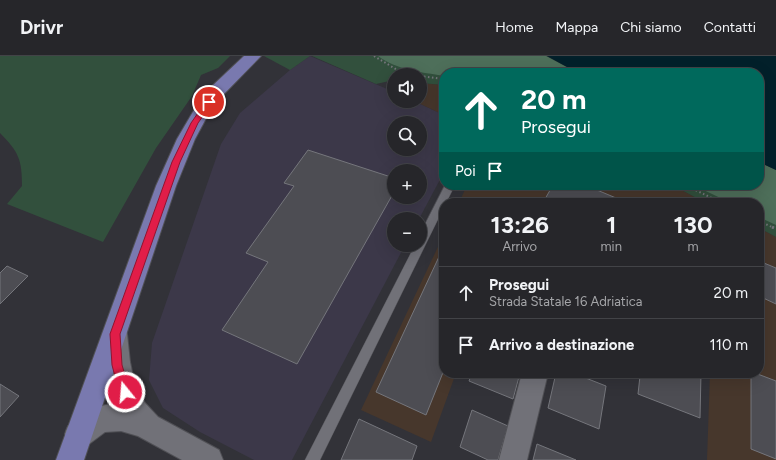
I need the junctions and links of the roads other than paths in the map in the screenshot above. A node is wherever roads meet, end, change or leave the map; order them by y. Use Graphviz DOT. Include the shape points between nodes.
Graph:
graph roads {
  1 [pos="253,56"];
  2 [pos="439,207"];
  3 [pos="427,231"];
  4 [pos="416,252"];
  5 [pos="136,276"];
  6 [pos="115,334"];
  7 [pos="534,378"];
  8 [pos="148,426"];
  9 [pos="79,434"];
  10 [pos="55,460"];
  11 [pos="70,460"];
  12 [pos="209,460"];
  13 [pos="312,460"];
  14 [pos="513,460"];
  1 -- 5 [label="main road" via="215,94 186,139 166,186"];
  2 -- 3 [label="lane"];
  4 -- 13 [label="lane"];
  5 -- 6 [label="main road"];
  5 -- 10 [label="main road" via="117,312 78,413"];
  6 -- 8 [label="street" via="117,365 125,392 132,407"];
  6 -- 9 [label="main road"];
  7 -- 14 [label="street"];
  8 -- 9 [label="street" via="112,417 90,425"];
  8 -- 12 [label="street"];
  9 -- 11 [label="main road"];
}
